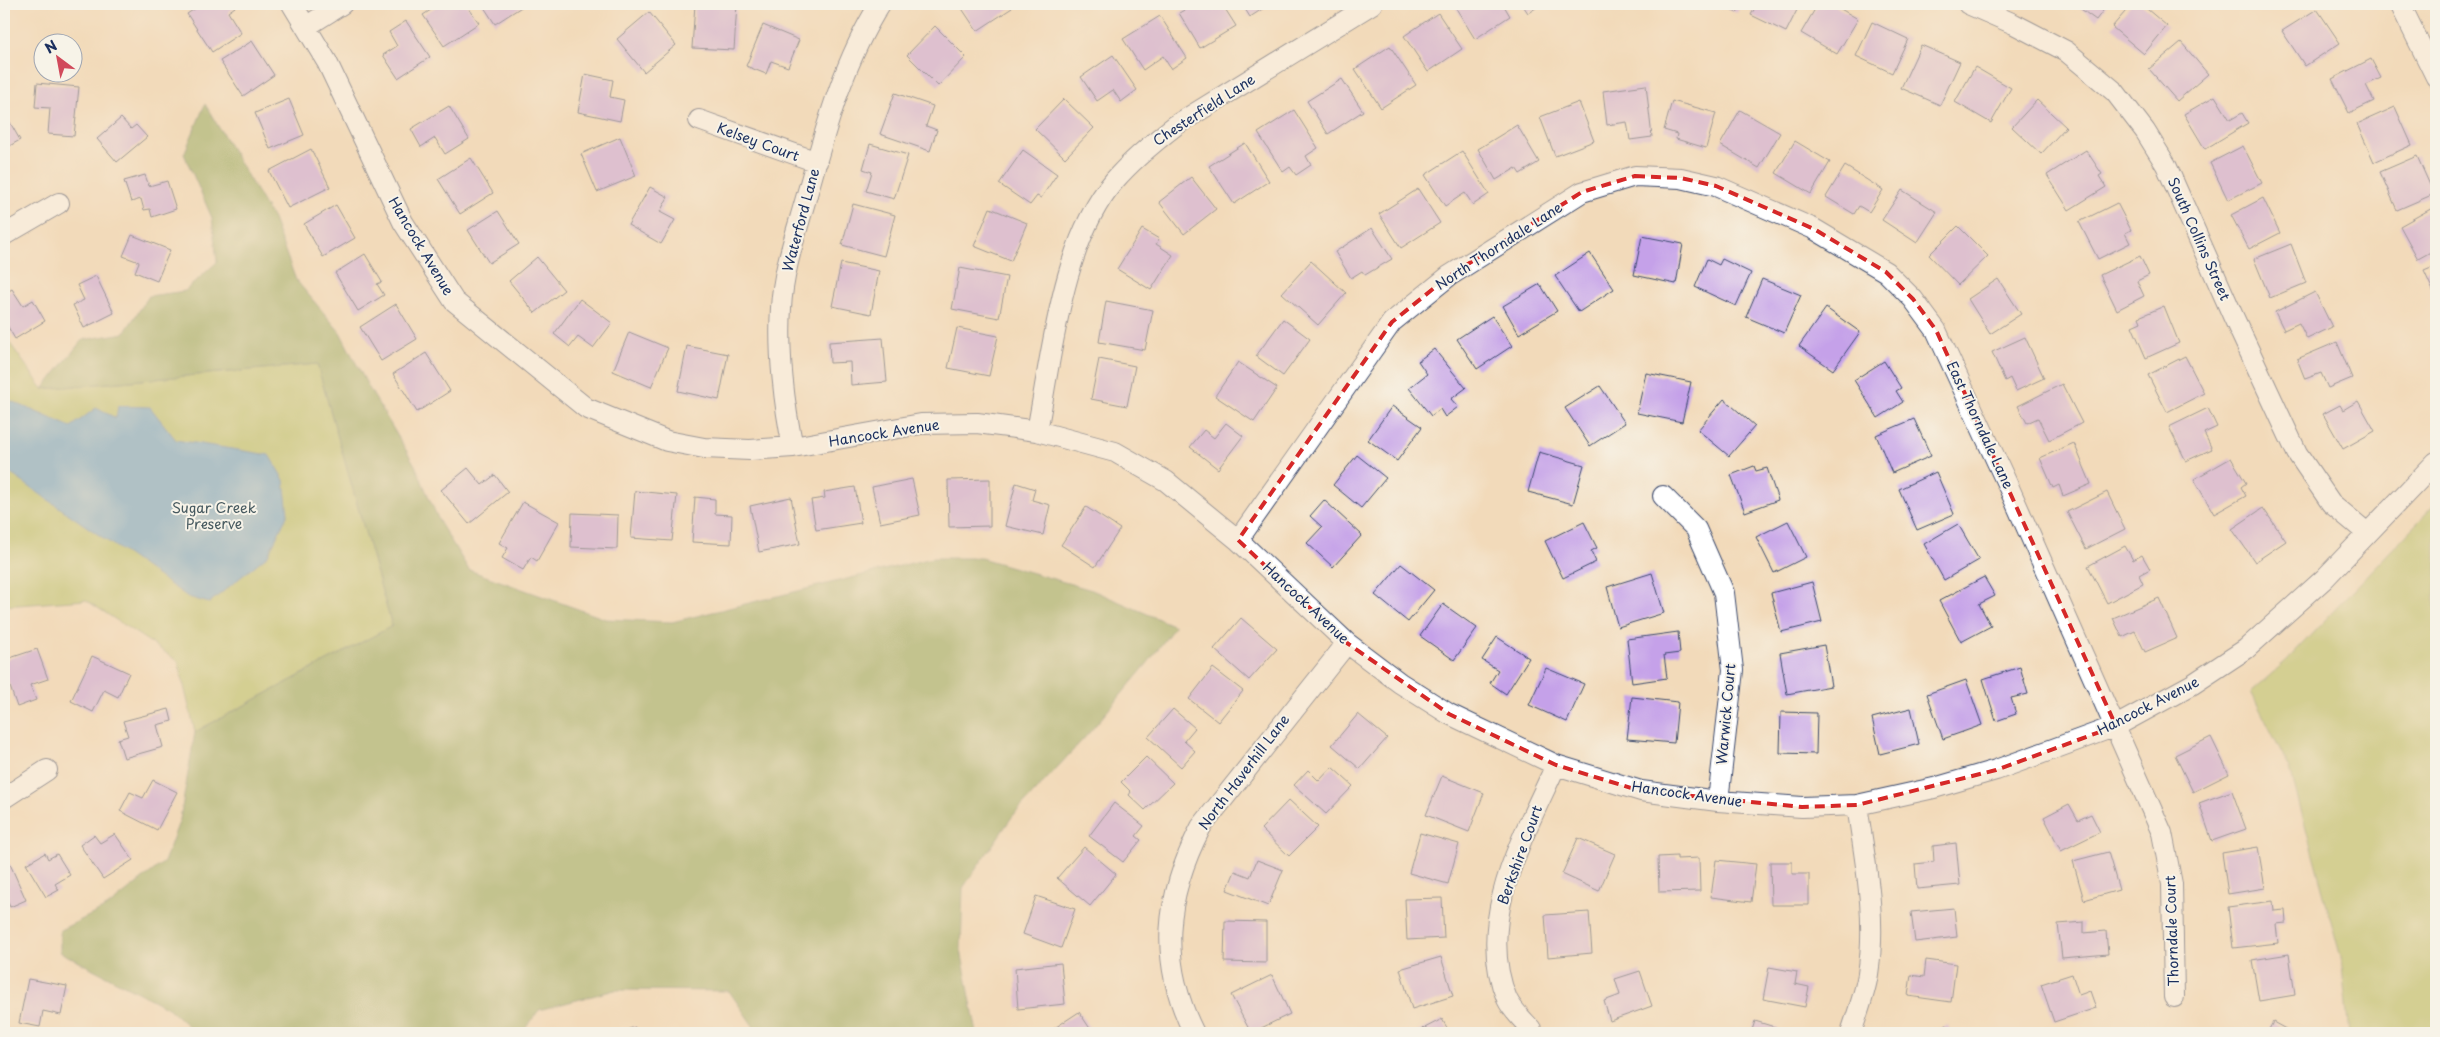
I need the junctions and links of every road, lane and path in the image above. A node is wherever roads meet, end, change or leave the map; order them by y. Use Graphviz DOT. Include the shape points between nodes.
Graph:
graph roads {
  1 [pos="292,4"];
  2 [pos="342,4"];
  3 [pos="880,4"];
  4 [pos="1372,4"];
  5 [pos="1968,4"];
  6 [pos="2400,4"];
  7 [pos="307,26"];
  8 [pos="2436,77"];
  9 [pos="699,120"];
  10 [pos="816,162"];
  11 [pos="1756,202"];
  12 [pos="59,203"];
  13 [pos="4,235"];
  14 [pos="1037,431"];
  15 [pos="793,447"];
  16 [pos="2436,462"];
  17 [pos="1663,496"];
  18 [pos="2366,533"];
  19 [pos="1238,540"];
  20 [pos="1347,643"];
  21 [pos="2116,726"];
  22 [pos="1556,765"];
  23 [pos="47,770"];
  24 [pos="4,798"];
  25 [pos="1718,801"];
  26 [pos="1857,805"];
  27 [pos="2174,997"];
  28 [pos="1531,1029"];
  29 [pos="1194,1033"];
  30 [pos="1851,1033"];
  1 -- 7 [label="street, Hancock Avenue"];
  2 -- 7 [label="street"];
  3 -- 10 [label="street, Waterford Lane" via="851,56"];
  4 -- 14 [label="street, Chesterfield Lane" via="1176,125 1113,182 1087,225 1069,268"];
  5 -- 18 [label="street, South Collins Street" via="2066,51 2115,92 2145,131 2166,165 2297,453 2331,502"];
  6 -- 8 [label="street"];
  7 -- 15 [label="street, Hancock Avenue" via="328,62 403,222 454,301 586,408 666,441 741,450"];
  9 -- 10 [label="street, Kelsey Court"];
  10 -- 15 [label="street, Waterford Lane" via="787,266 781,306 780,342"];
  11 -- 19 [label="street, North Thorndale Lane" via="1716,186 1681,178 1635,176 1582,192 1449,276 1392,322"];
  11 -- 21 [label="street, East Thorndale Lane" via="1814,229 1886,272 1914,299 1936,330"];
  12 -- 13 [label="street"];
  14 -- 15 [label="street, Hancock Avenue" via="977,423 921,424"];
  14 -- 19 [label="street, Hancock Avenue" via="1115,452 1166,481"];
  16 -- 18 [label="street, Hancock Avenue"];
  17 -- 25 [label="street, Warwick Court" via="1696,529 1724,593 1733,670"];
  18 -- 21 [label="street, Hancock Avenue" via="2324,579 2246,649 2193,684"];
  19 -- 20 [label="street, Hancock Avenue"];
  20 -- 22 [label="street, Hancock Avenue" via="1400,683 1449,714"];
  20 -- 29 [label="street, North Haverhill Lane" via="1200,827 1187,854 1174,902 1170,944 1181,1005"];
  21 -- 26 [label="street, Hancock Avenue" via="1996,770"];
  21 -- 27 [label="street, Thorndale Court" via="2162,833 2172,884"];
  22 -- 25 [label="street, Hancock Avenue" via="1641,790"];
  22 -- 28 [label="street, Berkshire Court" via="1500,900 1496,961 1508,1001"];
  23 -- 24 [label="street"];
  25 -- 26 [label="street, Hancock Avenue" via="1802,807"];
  26 -- 30 [label="street" via="1869,884 1872,934 1868,975"];
}
